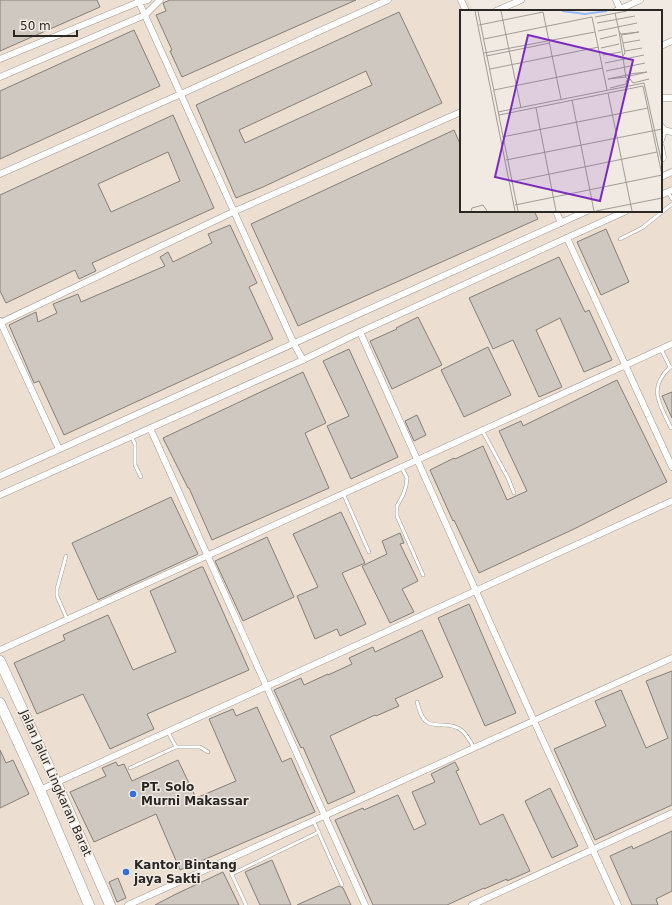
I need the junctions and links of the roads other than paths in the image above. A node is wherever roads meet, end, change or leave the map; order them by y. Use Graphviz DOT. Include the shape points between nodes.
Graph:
graph roads {
  1 [pos="148,0"];
  2 [pos="160,0"];
  3 [pos="388,0"];
  4 [pos="460,0"];
  5 [pos="521,0"];
  6 [pos="616,0"];
  7 [pos="640,0"];
  8 [pos="138,1"];
  9 [pos="465,10"];
  10 [pos="498,10"];
  11 [pos="619,10"];
  12 [pos="145,15"];
  13 [pos="672,41"];
  14 [pos="662,46"];
  15 [pos="0,59"];
  16 [pos="0,77"];
  17 [pos="181,94"];
  18 [pos="460,112"];
  19 [pos="663,128"];
  20 [pos="672,132"];
  21 [pos="672,172"];
  22 [pos="0,174"];
  23 [pos="662,177"];
  24 [pos="670,191"];
  25 [pos="672,199"];
  26 [pos="672,204"];
  27 [pos="233,212"];
  28 [pos="556,212"];
  29 [pos="585,212"];
  30 [pos="624,212"];
  31 [pos="561,223"];
  32 [pos="568,238"];
  33 [pos="620,239"];
  34 [pos="0,322"];
  35 [pos="360,332"];
  36 [pos="294,344"];
  37 [pos="672,344"];
  38 [pos="661,349"];
  39 [pos="303,360"];
  40 [pos="625,365"];
  41 [pos="671,367"];
  42 [pos="150,428"];
  43 [pos="671,428"];
  44 [pos="482,430"];
  45 [pos="131,436"];
  46 [pos="59,449"];
  47 [pos="416,460"];
  48 [pos="401,466"];
  49 [pos="672,467"];
  50 [pos="0,476"];
  51 [pos="141,477"];
  52 [pos="343,493"];
  53 [pos="514,493"];
  54 [pos="0,495"];
  55 [pos="672,501"];
  56 [pos="369,552"];
  57 [pos="66,556"];
  58 [pos="208,556"];
  59 [pos="423,575"];
  60 [pos="476,590"];
  61 [pos="67,619"];
  62 [pos="0,650"];
  63 [pos="672,658"];
  64 [pos="0,661"];
  65 [pos="268,687"];
  66 [pos="417,702"];
  67 [pos="0,703"];
  68 [pos="534,721"];
  69 [pos="168,732"];
  70 [pos="176,747"];
  71 [pos="474,749"];
  72 [pos="208,752"];
  73 [pos="130,768"];
  74 [pos="57,784"];
  75 [pos="40,790"];
  76 [pos="672,813"];
  77 [pos="325,814"];
  78 [pos="314,820"];
  79 [pos="319,832"];
  80 [pos="593,849"];
  81 [pos="225,860"];
  82 [pos="232,874"];
  83 [pos="342,885"];
  84 [pos="89,905"];
  85 [pos="110,905"];
  86 [pos="128,905"];
  87 [pos="246,905"];
  88 [pos="365,905"];
  89 [pos="472,905"];
  90 [pos="618,905"];
  1 -- 8 [label="street"];
  2 -- 12 [label="street"];
  3 -- 17 [label="street"];
  4 -- 9 [label="street"];
  5 -- 10 [label="street"];
  6 -- 11 [label="street"];
  7 -- 11 [label="street"];
  8 -- 12 [label="street"];
  8 -- 15 [label="street"];
  12 -- 16 [label="street"];
  12 -- 17 [label="street"];
  13 -- 14 [label="street"];
  17 -- 22 [label="street"];
  17 -- 27 [label="street"];
  18 -- 27 [label="street"];
  19 -- 20 [label="street"];
  21 -- 23 [label="street"];
  24 -- 25 [label="lane"];
  26 -- 33 [label="lane" via="642,228"];
  27 -- 34 [label="street"];
  27 -- 36 [label="street"];
  28 -- 31 [label="street"];
  29 -- 31 [label="street"];
  30 -- 32 [label="street"];
  31 -- 36 [label="street"];
  32 -- 35 [label="street"];
  32 -- 40 [label="street"];
  34 -- 46 [label="street"];
  35 -- 39 [label="street"];
  35 -- 47 [label="street"];
  36 -- 39 [label="street"];
  36 -- 46 [label="street"];
  37 -- 38 [label="street"];
  38 -- 40 [label="street"];
  38 -- 41 [label="lane"];
  39 -- 42 [label="street"];
  40 -- 44 [label="street"];
  40 -- 49 [label="street"];
  41 -- 43 [label="lane" via="660,379 657,391 657,398"];
  42 -- 45 [label="street"];
  42 -- 58 [label="street"];
  44 -- 47 [label="street"];
  44 -- 53 [label="lane"];
  45 -- 51 [label="lane" via="136,444 135,464"];
  45 -- 54 [label="street"];
  46 -- 50 [label="street"];
  47 -- 48 [label="street"];
  47 -- 60 [label="street"];
  48 -- 52 [label="street"];
  48 -- 59 [label="lane" via="406,486 397,506 397,516"];
  52 -- 56 [label="lane"];
  52 -- 58 [label="street"];
  55 -- 60 [label="street"];
  57 -- 61 [label="lane" via="57,596"];
  58 -- 61 [label="street"];
  58 -- 65 [label="street"];
  60 -- 65 [label="street"];
  60 -- 68 [label="street"];
  61 -- 62 [label="street"];
  63 -- 68 [label="street"];
  64 -- 74 [label="main road, Jalan Jalur Lingkaran Barat"];
  65 -- 69 [label="street"];
  65 -- 77 [label="street"];
  66 -- 71 [label="lane" via="423,718 428,723 458,728 466,733"];
  67 -- 75 [label="main road, Jalan Jalur Lingkaran Barat"];
  68 -- 71 [label="street"];
  68 -- 80 [label="street"];
  69 -- 70 [label="lane"];
  69 -- 74 [label="street"];
  70 -- 72 [label="lane" via="200,747"];
  70 -- 73 [label="lane"];
  71 -- 77 [label="street"];
  74 -- 75 [label="street"];
  74 -- 85 [label="main road, Jalan Jalur Lingkaran Barat"];
  75 -- 84 [label="main road, Jalan Jalur Lingkaran Barat"];
  76 -- 80 [label="street"];
  77 -- 78 [label="street"];
  77 -- 88 [label="street"];
  78 -- 79 [label="lane"];
  78 -- 81 [label="street"];
  79 -- 82 [label="lane"];
  79 -- 83 [label="lane"];
  80 -- 89 [label="street"];
  80 -- 90 [label="street"];
  81 -- 82 [label="lane"];
  81 -- 86 [label="street"];
  82 -- 87 [label="lane"];
}
